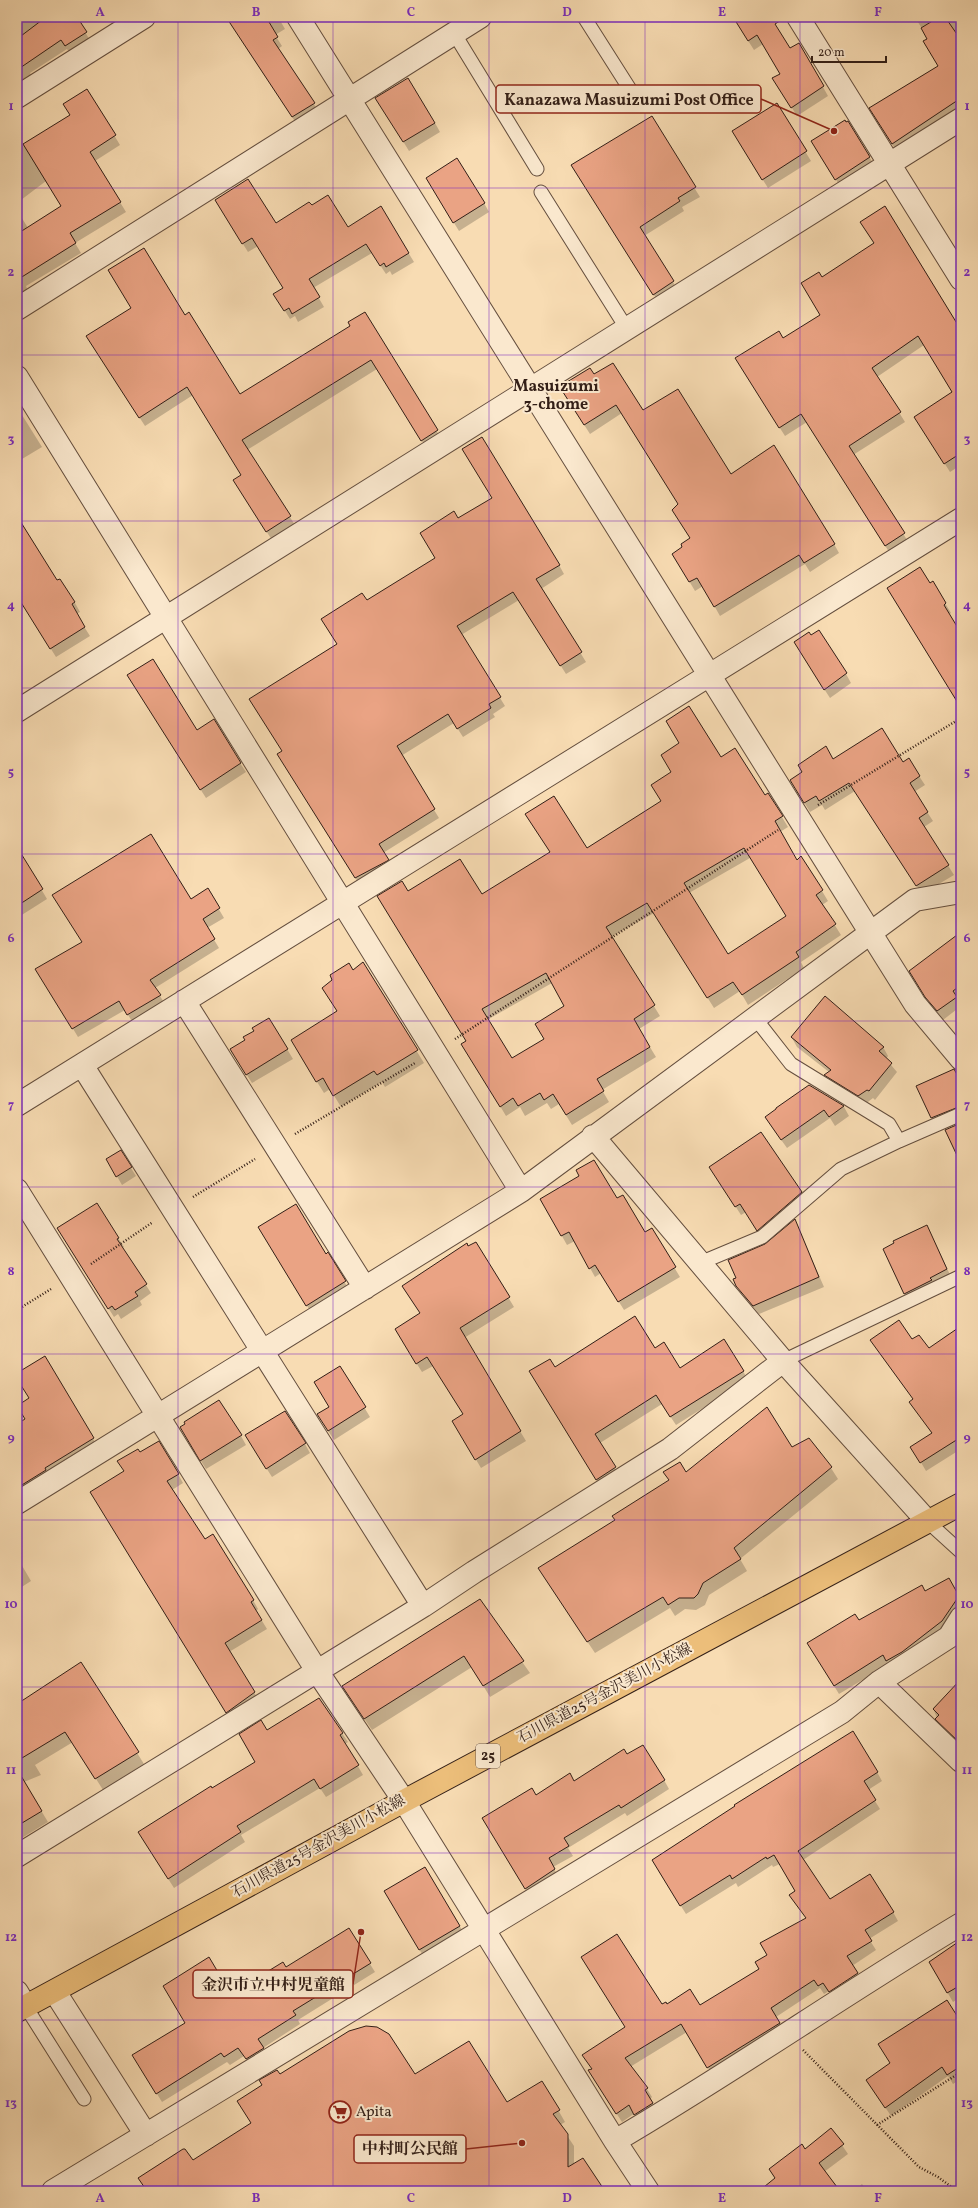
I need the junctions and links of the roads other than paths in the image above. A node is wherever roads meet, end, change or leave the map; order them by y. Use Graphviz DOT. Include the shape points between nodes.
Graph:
graph roads {
  1 [pos="144,17"];
  2 [pos="298,17"];
  3 [pos="480,17"];
  4 [pos="584,17"];
  5 [pos="798,17"];
  6 [pos="454,33"];
  7 [pos="17,97"];
  8 [pos="348,98"];
  9 [pos="638,102"];
  10 [pos="961,119"];
  11 [pos="889,164"];
  12 [pos="537,169"];
  13 [pos="541,192"];
  14 [pos="961,278"];
  15 [pos="17,309"];
  16 [pos="627,329"];
  17 [pos="17,377"];
  18 [pos="530,389"];
  19 [pos="961,519"];
  20 [pos="166,618"];
  21 [pos="710,677"];
  22 [pos="17,711"];
  23 [pos="961,892"];
  24 [pos="342,902"];
  25 [pos="870,934"];
  26 [pos="184,1001"];
  27 [pos="755,1018"];
  28 [pos="961,1059"];
  29 [pos="82,1065"];
  30 [pos="17,1105"];
  31 [pos="961,1114"];
  32 [pos="593,1136"];
  33 [pos="899,1141"];
  34 [pos="17,1190"];
  35 [pos="521,1191"];
  36 [pos="700,1263"];
  37 [pos="961,1276"];
  38 [pos="365,1288"];
  39 [pos="261,1352"];
  40 [pos="783,1361"];
  41 [pos="158,1416"];
  42 [pos="17,1503"];
  43 [pos="961,1504"];
  44 [pos="928,1522"];
  45 [pos="961,1552"];
  46 [pos="423,1606"];
  47 [pos="961,1618"];
  48 [pos="317,1671"];
  49 [pos="880,1682"];
  50 [pos="961,1761"];
  51 [pos="404,1801"];
  52 [pos="17,1856"];
  53 [pos="961,1924"];
  54 [pos="484,1929"];
  55 [pos="56,1992"];
  56 [pos="20,2003"];
  57 [pos="84,2099"];
  58 [pos="146,2134"];
  59 [pos="615,2141"];
  60 [pos="53,2191"];
  61 [pos="648,2191"];
  1 -- 7 [label="street"];
  2 -- 8 [label="street"];
  3 -- 6 [label="street"];
  4 -- 9 [label="lane"];
  5 -- 11 [label="street"];
  6 -- 8 [label="street"];
  6 -- 12 [label="lane"];
  8 -- 15 [label="street"];
  8 -- 18 [label="street"];
  10 -- 11 [label="street"];
  11 -- 14 [label="street"];
  11 -- 16 [label="street"];
  13 -- 16 [label="lane"];
  16 -- 18 [label="street"];
  17 -- 20 [label="street"];
  18 -- 20 [label="street"];
  18 -- 21 [label="street"];
  19 -- 21 [label="street"];
  20 -- 22 [label="street"];
  20 -- 24 [label="street"];
  21 -- 24 [label="street"];
  21 -- 25 [label="street"];
  23 -- 25 [label="street" via="915,900"];
  24 -- 26 [label="street"];
  24 -- 35 [label="street"];
  25 -- 27 [label="street"];
  25 -- 28 [label="street" via="915,1004"];
  26 -- 29 [label="street"];
  26 -- 38 [label="street"];
  27 -- 32 [label="street"];
  27 -- 33 [label="lane" via="791,1064 889,1124"];
  29 -- 30 [label="street"];
  29 -- 39 [label="street"];
  31 -- 33 [label="lane"];
  32 -- 35 [label="street"];
  32 -- 36 [label="street"];
  33 -- 36 [label="lane" via="841,1169 762,1237"];
  34 -- 41 [label="street"];
  35 -- 38 [label="street"];
  36 -- 40 [label="street"];
  37 -- 40 [label="lane"];
  38 -- 39 [label="street"];
  39 -- 41 [label="street"];
  39 -- 46 [label="street"];
  40 -- 44 [label="street"];
  40 -- 46 [label="street" via="670,1449"];
  41 -- 42 [label="street"];
  41 -- 48 [label="street"];
  43 -- 44 [label="main road, 石川県道25号金沢美川小松線 / 25"];
  44 -- 45 [label="lane"];
  44 -- 51 [label="main road, 石川県道25号金沢美川小松線 / 25"];
  46 -- 48 [label="street"];
  47 -- 49 [label="street" via="949,1637"];
  48 -- 51 [label="street"];
  48 -- 52 [label="street"];
  49 -- 50 [label="street"];
  49 -- 54 [label="street" via="842,1712"];
  51 -- 54 [label="street"];
  51 -- 55 [label="main road, 石川県道25号金沢美川小松線 / 25"];
  53 -- 59 [label="street" via="690,2098"];
  54 -- 58 [label="street"];
  54 -- 59 [label="street"];
  55 -- 56 [label="main road, 石川県道25号金沢美川小松線 / 25"];
  55 -- 58 [label="street"];
  56 -- 57 [label="lane"];
  58 -- 60 [label="street"];
  59 -- 61 [label="street"];
}
